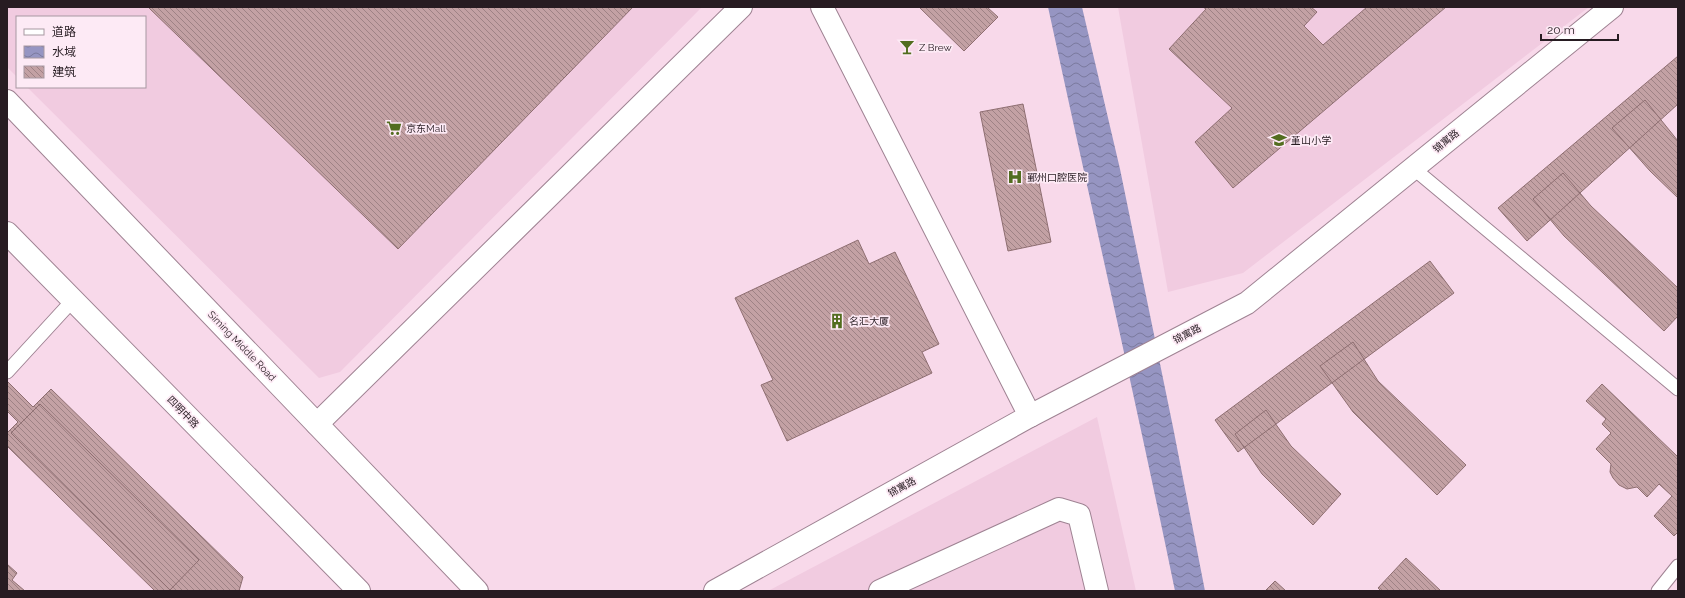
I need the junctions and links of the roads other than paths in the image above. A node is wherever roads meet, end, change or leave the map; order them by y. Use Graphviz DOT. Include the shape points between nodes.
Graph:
graph roads {
  1 [pos="741,7"];
  2 [pos="822,7"];
  3 [pos="1612,7"];
  4 [pos="7,101"];
  5 [pos="1413,168"];
  6 [pos="7,233"];
  7 [pos="73,300"];
  8 [pos="7,372"];
  9 [pos="1678,389"];
  10 [pos="1030,416"];
  11 [pos="317,424"];
  12 [pos="1678,566"];
  13 [pos="358,591"];
  14 [pos="477,591"];
  15 [pos="715,591"];
  16 [pos="880,591"];
  17 [pos="1097,591"];
  18 [pos="1658,591"];
  1 -- 11 [label="street"];
  2 -- 10 [label="street"];
  3 -- 5 [label="street, 锦寓路"];
  4 -- 11 [label="street, Siming Middle Road"];
  5 -- 9 [label="lane"];
  5 -- 10 [label="street, 锦寓路" via="1247,303"];
  6 -- 7 [label="street, 四明中路"];
  7 -- 8 [label="lane"];
  7 -- 13 [label="street, 四明中路"];
  10 -- 15 [label="street, 锦寓路"];
  11 -- 14 [label="street, Siming Middle Road"];
  12 -- 18 [label="lane"];
  16 -- 17 [label="street" via="1058,509 1079,515"];
}
